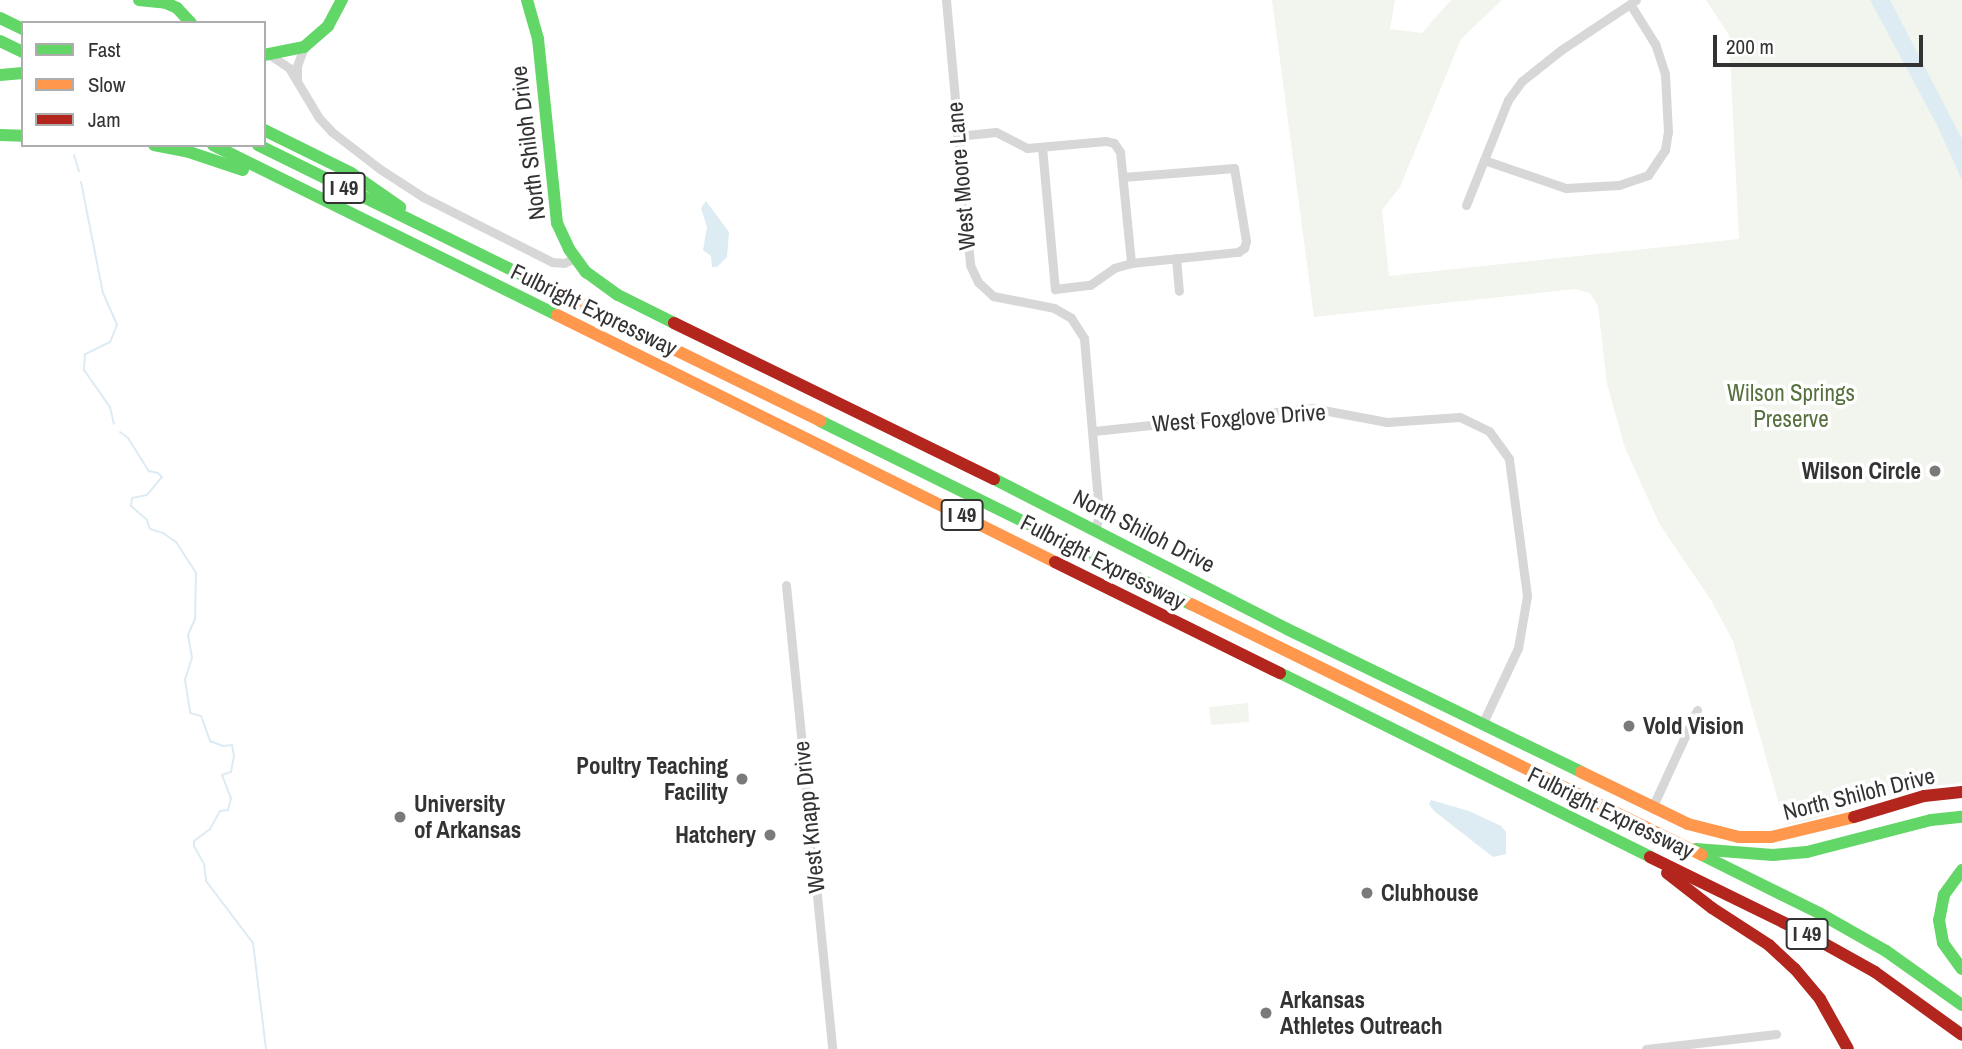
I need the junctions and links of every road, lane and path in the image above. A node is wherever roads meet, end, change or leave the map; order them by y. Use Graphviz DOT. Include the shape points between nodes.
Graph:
graph roads {
  1 [pos="139,0"];
  2 [pos="342,0"];
  3 [pos="527,0"];
  4 [pos="946,0"];
  5 [pos="1633,2"];
  6 [pos="0,18"];
  7 [pos="189,21"];
  8 [pos="21,28"];
  9 [pos="0,41"];
  10 [pos="304,47"];
  11 [pos="21,51"];
  12 [pos="267,55"];
  13 [pos="21,73"];
  14 [pos="0,75"];
  15 [pos="297,81"];
  16 [pos="266,131"];
  17 [pos="0,135"];
  18 [pos="21,136"];
  19 [pos="957,136"];
  20 [pos="165,147"];
  21 [pos="218,147"];
  22 [pos="262,147"];
  23 [pos="1042,147"];
  24 [pos="1484,159"];
  25 [pos="1123,177"];
  26 [pos="283,179"];
  27 [pos="1466,205"];
  28 [pos="430,230"];
  29 [pos="575,258"];
  30 [pos="1176,258"];
  31 [pos="1131,263"];
  32 [pos="1179,291"];
  33 [pos="1094,431"];
  34 [pos="1096,529"];
  35 [pos="786,585"];
  36 [pos="1697,710"];
  37 [pos="1482,724"];
  38 [pos="1962,792"];
  39 [pos="1652,808"];
  40 [pos="1962,817"];
  41 [pos="1688,848"];
  42 [pos="1640,851"];
  43 [pos="1962,870"];
  44 [pos="1962,969"];
  45 [pos="1962,1005"];
  46 [pos="1776,1034"];
  47 [pos="1962,1035"];
  48 [pos="1690,1047"];
  49 [pos="832,1049"];
  50 [pos="1646,1049"];
  51 [pos="1848,1049"];
  1 -- 7 [label="main road" via="177,8"];
  2 -- 10 [label="main road" via="328,26"];
  3 -- 29 [label="main road, North Shiloh Drive" via="538,39 554,208 562,238"];
  4 -- 19 [label="street, West Moore Lane"];
  5 -- 24 [label="street" via="1522,81 1508,100"];
  5 -- 24 [label="street" via="1656,44 1665,74 1665,150 1648,175 1611,187 1566,188"];
  6 -- 8 [label="main road"];
  9 -- 11 [label="main road"];
  10 -- 12 [label="main road"];
  10 -- 15 [label="street"];
  12 -- 15 [label="street" via="287,67"];
  13 -- 14 [label="main road"];
  15 -- 29 [label="street" via="319,118 344,142 423,197 552,262"];
  16 -- 28 [label="main road" via="369,183"];
  17 -- 18 [label="main road"];
  19 -- 23 [label="street" via="996,132 1024,148"];
  19 -- 33 [label="street, West Moore Lane" via="972,274 993,296 1054,307 1078,327 1088,351"];
  20 -- 26 [label="main road"];
  21 -- 26 [label="main road, Fulbright Expressway / I 49"];
  22 -- 28 [label="main road, Fulbright Expressway / I 49"];
  23 -- 25 [label="street" via="1110,141 1120,152"];
  23 -- 31 [label="street" via="1055,289 1090,285 1114,268"];
  24 -- 27 [label="street"];
  25 -- 30 [label="street" via="1227,166 1237,171 1244,248"];
  25 -- 31 [label="street"];
  26 -- 42 [label="main road, Fulbright Expressway / I 49"];
  28 -- 41 [label="main road, Fulbright Expressway / I 49"];
  29 -- 34 [label="main road, North Shiloh Drive" via="618,295"];
  30 -- 31 [label="street"];
  30 -- 32 [label="street"];
  33 -- 34 [label="street, West Moore Lane"];
  33 -- 37 [label="street, West Foxglove Drive" via="1312,408 1387,422 1460,417 1489,431 1509,459 1527,596 1518,648"];
  34 -- 37 [label="main road, North Shiloh Drive"];
  35 -- 49 [label="street, West Knapp Drive"];
  36 -- 39 [label="street"];
  37 -- 39 [label="main road, North Shiloh Drive"];
  38 -- 39 [label="main road, North Shiloh Drive" via="1924,796 1771,837 1722,834"];
  40 -- 41 [label="main road" via="1931,820 1807,852 1773,855"];
  41 -- 45 [label="main road, Fulbright Expressway / I 49" via="1852,932"];
  42 -- 47 [label="main road, Fulbright Expressway / I 49" via="1841,952"];
  42 -- 51 [label="main road" via="1789,962 1820,999"];
  43 -- 44 [label="main road" via="1944,895 1939,920 1943,943"];
  46 -- 48 [label="street"];
  48 -- 50 [label="street"];
}
